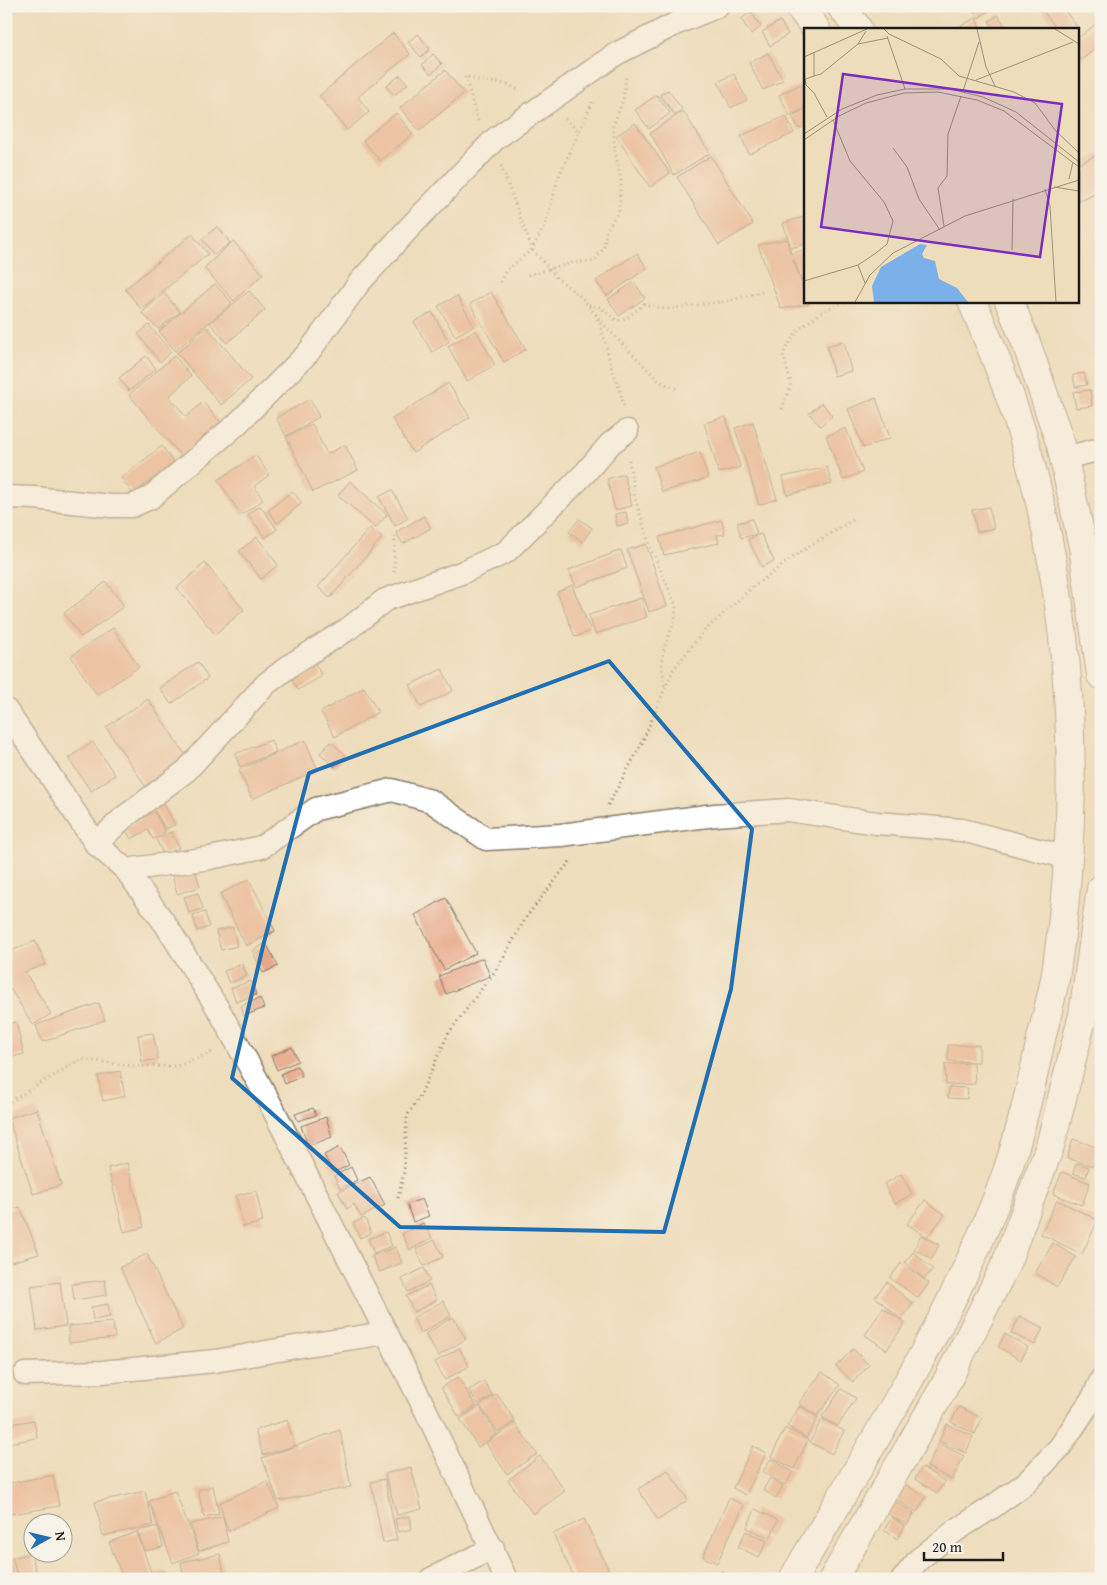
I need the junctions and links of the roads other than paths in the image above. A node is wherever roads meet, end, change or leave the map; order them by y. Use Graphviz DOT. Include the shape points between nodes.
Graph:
graph roads {
  1 [pos="718,6"];
  2 [pos="799,6"];
  3 [pos="841,6"];
  4 [pos="815,28"];
  5 [pos="857,28"];
  6 [pos="972,302"];
  7 [pos="1009,302"];
  8 [pos="627,431"];
  9 [pos="1101,449"];
  10 [pos="1064,458"];
  11 [pos="6,497"];
  12 [pos="1101,675"];
  13 [pos="6,710"];
  14 [pos="96,844"];
  15 [pos="1069,858"];
  16 [pos="126,870"];
  17 [pos="1101,889"];
  18 [pos="386,1333"];
  19 [pos="25,1374"];
  20 [pos="1101,1380"];
  21 [pos="493,1548"];
  22 [pos="431,1579"];
  23 [pos="506,1579"];
  24 [pos="793,1579"];
  25 [pos="834,1579"];
  26 [pos="903,1579"];
  1 -- 11 [label="street" via="648,36 616,54 493,141 359,283 308,353 237,424 150,498 132,506 111,506"];
  2 -- 4 [label="main road"];
  3 -- 5 [label="main road"];
  6 -- 15 [label="main road" via="1028,451 1049,539 1070,693"];
  7 -- 10 [label="main road"];
  8 -- 14 [label="street" via="610,444 506,552 461,573 385,600 266,684 186,771 123,818"];
  9 -- 10 [label="street"];
  10 -- 12 [label="main road" via="1083,547"];
  13 -- 14 [label="street"];
  14 -- 16 [label="street"];
  15 -- 16 [label="street" via="962,830 877,823 788,810 715,815 562,835 486,839 431,801 392,790 316,809 262,847"];
  15 -- 24 [label="main road" via="1054,981 1023,1120 1003,1182 975,1250 910,1380"];
  16 -- 18 [label="street" via="166,925 220,1012 272,1107"];
  17 -- 25 [label="main road" via="1084,1015 1050,1146 1005,1266 943,1389"];
  18 -- 19 [label="street" via="214,1361 102,1372"];
  18 -- 21 [label="street"];
  20 -- 26 [label="street" via="1060,1447 1026,1483 955,1531 918,1560"];
  21 -- 22 [label="street"];
  21 -- 23 [label="street"];
}
